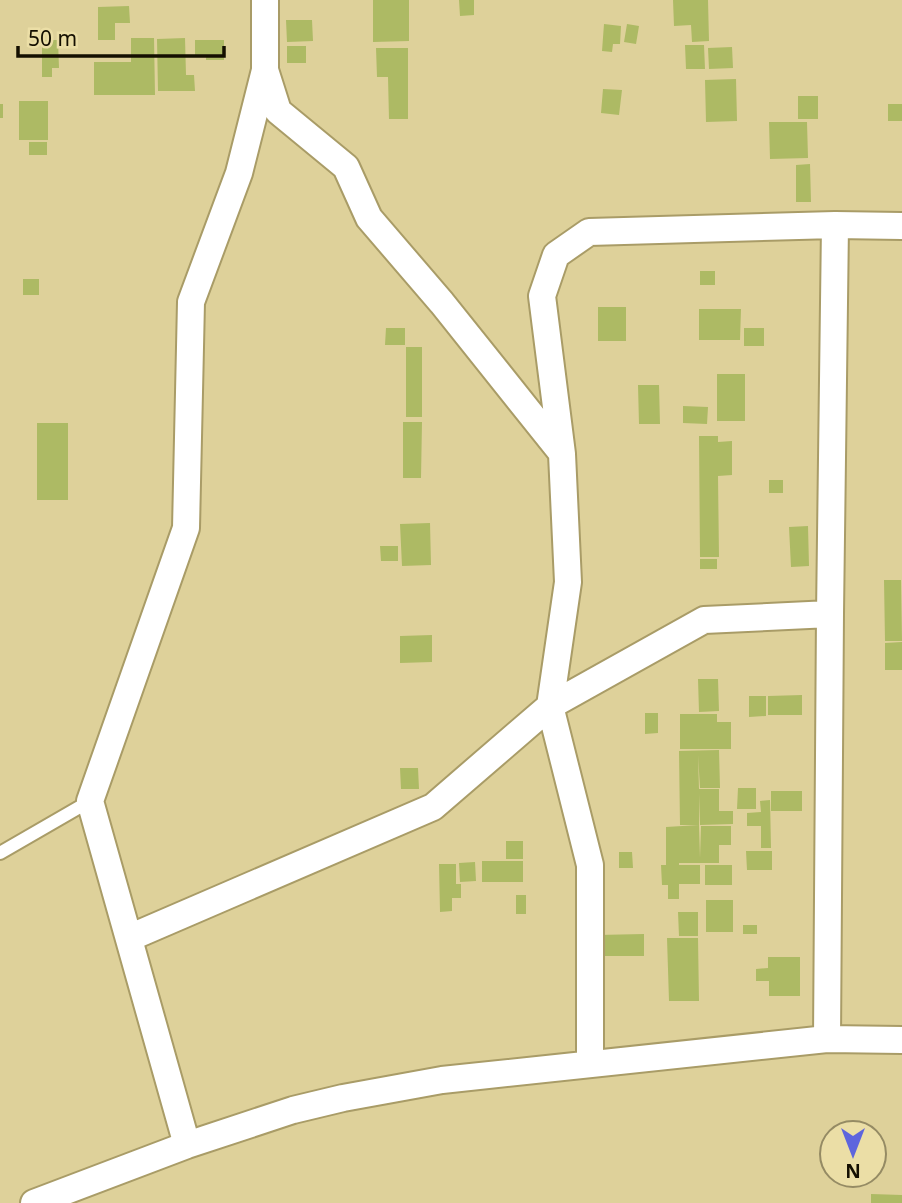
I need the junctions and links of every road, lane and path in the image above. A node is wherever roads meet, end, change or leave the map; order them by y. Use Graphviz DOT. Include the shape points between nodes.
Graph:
graph roads {
  1 [pos="265,0"];
  2 [pos="265,70"];
  3 [pos="835,225"];
  4 [pos="902,226"];
  5 [pos="562,454"];
  6 [pos="830,614"];
  7 [pos="551,706"];
  8 [pos="90,801"];
  9 [pos="0,853"];
  10 [pos="129,938"];
  11 [pos="827,1038"];
  12 [pos="902,1040"];
  13 [pos="590,1064"];
  14 [pos="187,1145"];
  15 [pos="34,1203"];
  1 -- 2 [label="street"];
  2 -- 5 [label="street" via="278,111 346,167 369,218"];
  2 -- 8 [label="street" via="239,173 191,302 186,528"];
  3 -- 4 [label="street"];
  3 -- 5 [label="street" via="589,232 556,255 542,296"];
  3 -- 6 [label="street"];
  5 -- 7 [label="street" via="568,582"];
  6 -- 7 [label="street" via="704,620"];
  6 -- 11 [label="street"];
  7 -- 10 [label="street" via="433,807"];
  7 -- 13 [label="street" via="590,865"];
  8 -- 9 [label="lane"];
  8 -- 10 [label="street"];
  10 -- 14 [label="street"];
  11 -- 12 [label="street"];
  11 -- 13 [label="street"];
  13 -- 14 [label="street" via="355,1095"];
  14 -- 15 [label="street"];
}
